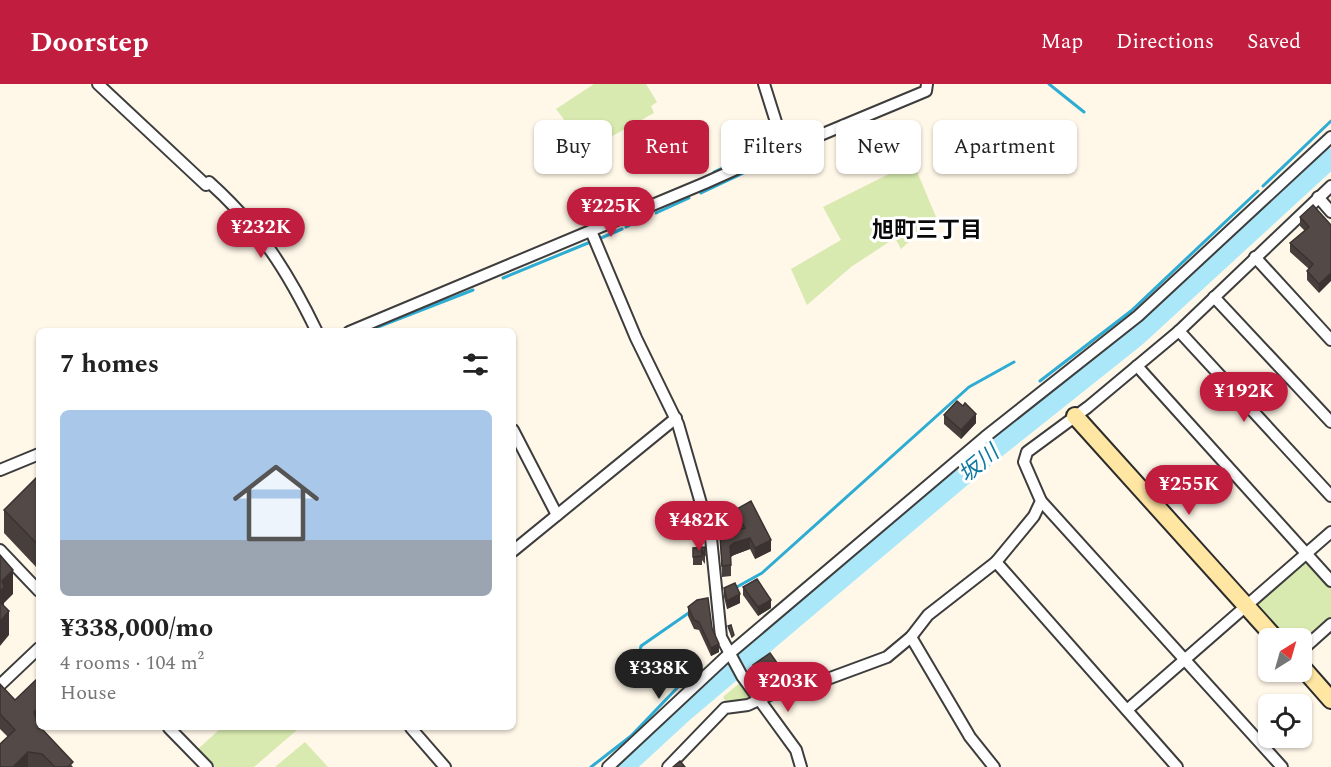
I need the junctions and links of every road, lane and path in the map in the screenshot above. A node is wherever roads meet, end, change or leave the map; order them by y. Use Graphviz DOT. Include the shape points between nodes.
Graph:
graph roads {
  1 [pos="98,84"];
  2 [pos="764,84"];
  3 [pos="927,84"];
  4 [pos="775,120"];
  5 [pos="824,136"];
  6 [pos="1331,137"];
  7 [pos="723,174"];
  8 [pos="1331,186"];
  9 [pos="1318,197"];
  10 [pos="1331,212"];
  11 [pos="591,231"];
  12 [pos="1254,257"];
  13 [pos="1214,297"];
  14 [pos="315,328"];
  15 [pos="359,328"];
  16 [pos="1179,331"];
  17 [pos="1331,340"];
  18 [pos="1137,366"];
  19 [pos="1076,416"];
  20 [pos="676,418"];
  21 [pos="1331,422"];
  22 [pos="516,436"];
  23 [pos="36,455"];
  24 [pos="0,470"];
  25 [pos="1331,496"];
  26 [pos="1041,501"];
  27 [pos="556,515"];
  28 [pos="1331,532"];
  29 [pos="516,548"];
  30 [pos="0,550"];
  31 [pos="1306,554"];
  32 [pos="996,562"];
  33 [pos="1331,581"];
  34 [pos="36,588"];
  35 [pos="1247,606"];
  36 [pos="1331,624"];
  37 [pos="1266,628"];
  38 [pos="912,637"];
  39 [pos="1312,641"];
  40 [pos="36,651"];
  41 [pos="729,655"];
  42 [pos="1185,660"];
  43 [pos="1312,679"];
  44 [pos="0,686"];
  45 [pos="762,700"];
  46 [pos="1331,700"];
  47 [pos="1127,710"];
  48 [pos="171,730"];
  49 [pos="413,730"];
  50 [pos="677,757"];
  51 [pos="207,767"];
  52 [pos="445,767"];
  53 [pos="608,767"];
  54 [pos="668,767"];
  55 [pos="686,767"];
  56 [pos="801,767"];
  57 [pos="994,767"];
  58 [pos="1177,767"];
  59 [pos="1282,767"];
  1 -- 14 [label="street" via="233,203 289,274"];
  2 -- 4 [label="street"];
  3 -- 5 [label="street" via="926,91"];
  6 -- 41 [label="street" via="1138,316 985,437"];
  7 -- 11 [label="street"];
  8 -- 9 [label="street"];
  9 -- 10 [label="street"];
  9 -- 12 [label="street"];
  11 -- 15 [label="street"];
  11 -- 20 [label="street" via="636,338"];
  12 -- 13 [label="street"];
  12 -- 17 [label="street"];
  13 -- 16 [label="street"];
  13 -- 21 [label="street"];
  16 -- 18 [label="street"];
  16 -- 25 [label="street"];
  18 -- 19 [label="street"];
  18 -- 31 [label="street"];
  19 -- 26 [label="street" via="1027,452 1024,462"];
  19 -- 35 [label="street"];
  20 -- 27 [label="street"];
  20 -- 41 [label="street" via="711,538 721,638"];
  22 -- 27 [label="street"];
  23 -- 24 [label="street"];
  26 -- 32 [label="street" via="1034,516"];
  26 -- 42 [label="street"];
  27 -- 29 [label="street"];
  28 -- 31 [label="street"];
  30 -- 34 [label="street"];
  31 -- 33 [label="street"];
  31 -- 35 [label="street"];
  32 -- 38 [label="street" via="928,615"];
  32 -- 47 [label="street"];
  35 -- 37 [label="street"];
  35 -- 42 [label="street"];
  36 -- 39 [label="street"];
  38 -- 45 [label="street" via="887,657 814,684 787,687"];
  38 -- 57 [label="street" via="970,737"];
  40 -- 44 [label="street"];
  41 -- 45 [label="street"];
  41 -- 53 [label="street"];
  42 -- 47 [label="street"];
  42 -- 59 [label="street"];
  43 -- 46 [label="street"];
  45 -- 50 [label="street" via="724,708"];
  45 -- 56 [label="street" via="796,750"];
  47 -- 58 [label="street"];
  48 -- 51 [label="street"];
  49 -- 52 [label="street"];
  50 -- 54 [label="street"];
  50 -- 55 [label="street"];
}
